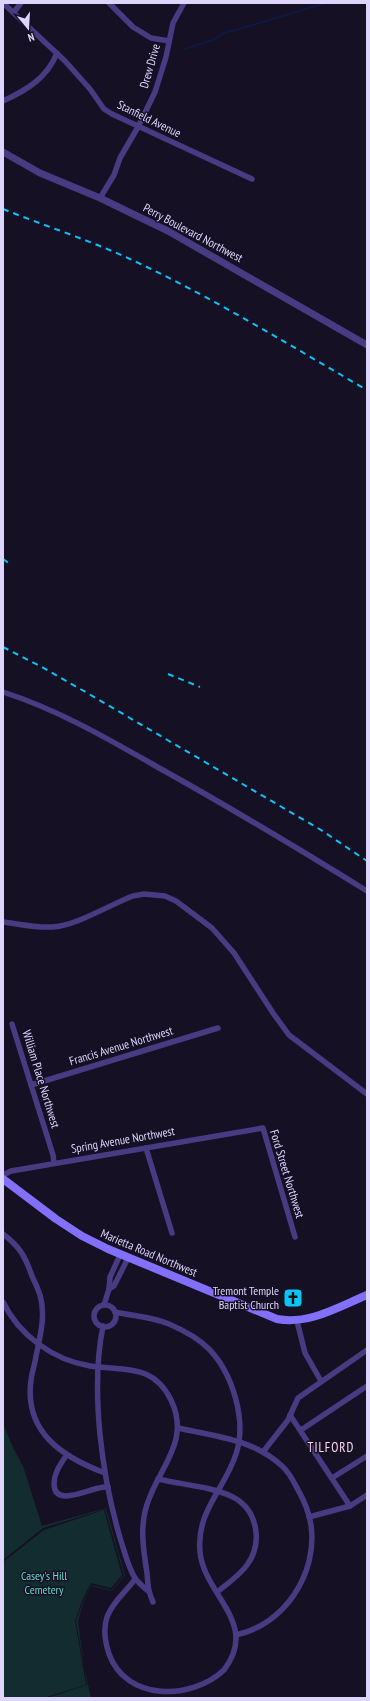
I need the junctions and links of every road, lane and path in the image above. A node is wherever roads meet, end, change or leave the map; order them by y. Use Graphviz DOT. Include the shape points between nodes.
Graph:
graph roads {
  1 [pos="3,3"];
  2 [pos="21,3"];
  3 [pos="109,3"];
  4 [pos="184,3"];
  5 [pos="14,12"];
  6 [pos="169,41"];
  7 [pos="57,53"];
  8 [pos="3,101"];
  9 [pos="138,127"];
  10 [pos="3,152"];
  11 [pos="252,179"];
  12 [pos="100,198"];
  13 [pos="366,342"];
  14 [pos="3,692"];
  15 [pos="367,891"];
  16 [pos="3,922"];
  17 [pos="12,1024"];
  18 [pos="218,1028"];
  19 [pos="31,1085"];
  20 [pos="367,1094"];
  21 [pos="250,1130"];
  22 [pos="146,1148"];
  23 [pos="54,1163"];
  24 [pos="3,1178"];
  25 [pos="172,1233"];
  26 [pos="3,1234"];
  27 [pos="295,1237"];
  28 [pos="124,1256"];
  29 [pos="109,1289"];
  30 [pos="367,1295"];
  31 [pos="3,1302"];
  32 [pos="104,1305"];
  33 [pos="115,1312"];
  34 [pos="297,1321"];
  35 [pos="103,1326"];
  36 [pos="39,1344"];
  37 [pos="367,1350"];
  38 [pos="99,1367"];
  39 [pos="321,1381"];
  40 [pos="367,1386"];
  41 [pos="290,1415"];
  42 [pos="178,1428"];
  43 [pos="301,1430"];
  44 [pos="239,1441"];
  45 [pos="263,1452"];
  46 [pos="66,1456"];
  47 [pos="367,1456"];
  48 [pos="105,1473"];
  49 [pos="332,1478"];
  50 [pos="158,1479"];
  51 [pos="108,1487"];
  52 [pos="217,1491"];
  53 [pos="367,1495"];
  54 [pos="350,1506"];
  55 [pos="309,1517"];
  56 [pos="135,1579"];
  57 [pos="148,1591"];
  58 [pos="217,1592"];
  59 [pos="153,1602"];
  60 [pos="236,1635"];
  1 -- 5 [label="street, Stanfield Avenue"];
  2 -- 5 [label="street"];
  3 -- 6 [label="street" via="133,27 151,38"];
  4 -- 6 [label="street, Drew Drive" via="173,23"];
  5 -- 7 [label="street, Stanfield Avenue"];
  6 -- 9 [label="street, Drew Drive" via="155,92"];
  7 -- 8 [label="street" via="47,72 18,94"];
  7 -- 9 [label="street, Stanfield Avenue" via="104,108"];
  9 -- 11 [label="street, Stanfield Avenue"];
  9 -- 12 [label="street, Drew Drive"];
  10 -- 12 [label="street, Perry Boulevard Northwest" via="40,173"];
  12 -- 13 [label="street, Perry Boulevard Northwest" via="168,231"];
  14 -- 15 [label="street" via="57,713 105,738 254,821"];
  16 -- 20 [label="street" via="39,928 54,927 69,924 133,896 155,894 176,901 224,940 289,1035"];
  17 -- 19 [label="street, William Place Northwest"];
  18 -- 19 [label="street, Francis Avenue Northwest"];
  19 -- 23 [label="street, William Place Northwest"];
  21 -- 22 [label="street, Spring Avenue Northwest"];
  21 -- 27 [label="street, Ford Street Northwest" via="263,1128"];
  22 -- 23 [label="street, Spring Avenue Northwest"];
  22 -- 25 [label="street"];
  23 -- 24 [label="street, Spring Avenue Northwest" via="11,1171"];
  24 -- 28 [label="main road, Marietta Road Northwest" via="82,1236"];
  26 -- 36 [label="street" via="16,1245 27,1262 41,1296 42,1327"];
  28 -- 29 [label="street" via="110,1277"];
  28 -- 29 [label="street" via="114,1286"];
  28 -- 34 [label="main road, Marietta Road Northwest" via="257,1312 277,1319"];
  29 -- 32 [label="street"];
  30 -- 34 [label="main road, Marietta Road Northwest" via="319,1316"];
  31 -- 36 [label="street" via="8,1313 28,1336"];
  32 -- 33 [label="street" via="110,1306"];
  32 -- 35 [label="street" via="96,1309 94,1314 96,1322"];
  33 -- 35 [label="street" via="114,1322"];
  33 -- 44 [label="street" via="169,1324 199,1340 210,1350 226,1375 238,1407"];
  34 -- 39 [label="street" via="305,1352"];
  35 -- 38 [label="street"];
  36 -- 38 [label="street" via="64,1358"];
  36 -- 46 [label="street" via="31,1380 34,1417 42,1434"];
  37 -- 39 [label="street"];
  38 -- 42 [label="street" via="128,1369 151,1378 162,1387 170,1400"];
  38 -- 48 [label="street" via="99,1404"];
  39 -- 41 [label="street" via="298,1398"];
  40 -- 43 [label="street"];
  41 -- 43 [label="street"];
  41 -- 45 [label="street"];
  42 -- 44 [label="street"];
  42 -- 50 [label="street" via="174,1448"];
  43 -- 49 [label="street"];
  44 -- 45 [label="street"];
  44 -- 52 [label="street" via="231,1468"];
  45 -- 55 [label="street" via="283,1467 291,1478 304,1500"];
  46 -- 48 [label="street"];
  46 -- 51 [label="street" via="54,1480 54,1488 58,1494 74,1495"];
  47 -- 49 [label="street"];
  48 -- 51 [label="street"];
  49 -- 54 [label="street"];
  50 -- 52 [label="street"];
  50 -- 57 [label="street" via="144,1512 142,1533"];
  51 -- 56 [label="street" via="117,1526"];
  52 -- 58 [label="street" via="202,1521 200,1552 207,1576"];
  52 -- 58 [label="street" via="232,1496 244,1505 252,1517 256,1531 254,1551 249,1562"];
  53 -- 54 [label="street"];
  54 -- 55 [label="street"];
  55 -- 60 [label="street" via="312,1540 310,1553 303,1579 290,1601 265,1624"];
  56 -- 57 [label="street"];
  56 -- 60 [label="street" via="113,1605 105,1628 105,1639 113,1665 120,1676 136,1690 151,1696 179,1697 204,1688 224,1670 230,1659"];
  57 -- 59 [label="street"];
  58 -- 60 [label="street" via="228,1609"];
}
